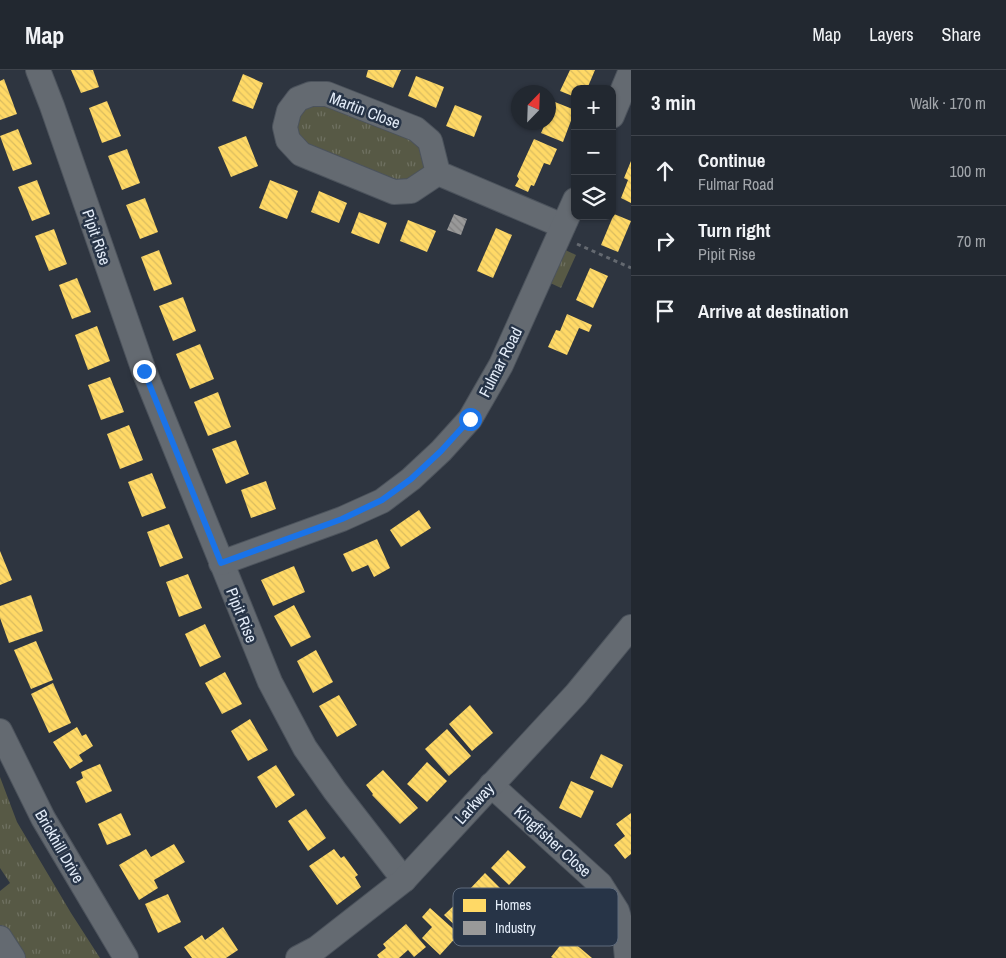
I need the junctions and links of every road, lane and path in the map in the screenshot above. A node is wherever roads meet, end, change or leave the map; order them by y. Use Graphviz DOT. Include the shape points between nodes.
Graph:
graph roads {
  1 [pos="38,70"];
  2 [pos="631,70"];
  3 [pos="616,106"];
  4 [pos="438,173"];
  5 [pos="571,209"];
  6 [pos="561,231"];
  7 [pos="631,268"];
  8 [pos="221,563"];
  9 [pos="631,627"];
  10 [pos="0,730"];
  11 [pos="491,784"];
  12 [pos="404,880"];
  13 [pos="603,888"];
  14 [pos="618,914"];
  15 [pos="0,938"];
  16 [pos="13,958"];
  17 [pos="126,958"];
  18 [pos="298,958"];
  19 [pos="628,958"];
  1 -- 8 [label="street, Pipit Rise" via="144,371"];
  2 -- 3 [label="street"];
  4 -- 4 [label="street, Martin Close" via="411,191 394,192 300,154 288,140 285,127 289,111 298,99 312,94 327,94 416,129 430,141"];
  4 -- 6 [label="street"];
  5 -- 6 [label="street, Fulmar Road"];
  6 -- 7 [label="path"];
  6 -- 8 [label="street, Fulmar Road" via="501,365 470,419 441,451 382,500 342,519"];
  8 -- 12 [label="street, Pipit Rise" via="270,682 305,748"];
  9 -- 11 [label="street, Larkway" via="576,694"];
  10 -- 17 [label="street, Brickhill Drive" via="43,818"];
  11 -- 12 [label="street, Larkway"];
  11 -- 13 [label="street, Kingfisher Close"];
  12 -- 18 [label="street, Larkway" via="317,948"];
  14 -- 19 [label="street, Kingfisher Close"];
  15 -- 16 [label="street"];
}
